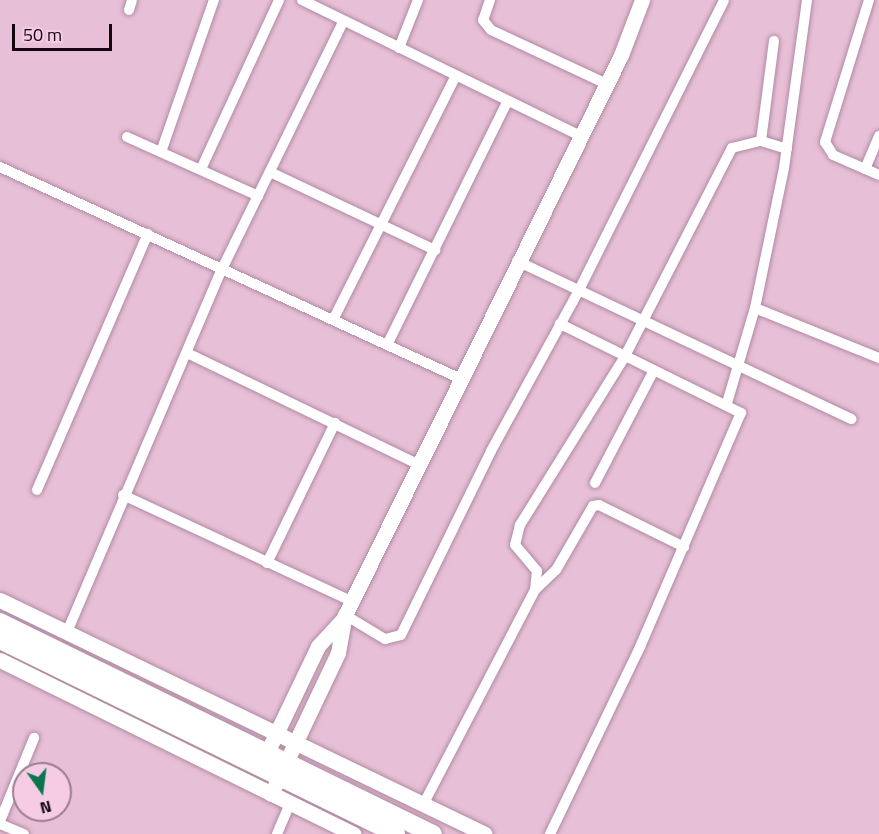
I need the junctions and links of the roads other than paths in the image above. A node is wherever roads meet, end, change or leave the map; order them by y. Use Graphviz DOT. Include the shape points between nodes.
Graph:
graph roads {
  1 [pos="214,0"];
  2 [pos="279,0"];
  3 [pos="302,0"];
  4 [pos="418,0"];
  5 [pos="490,0"];
  6 [pos="642,0"];
  7 [pos="724,0"];
  8 [pos="807,0"];
  9 [pos="869,0"];
  10 [pos="343,22"];
  11 [pos="774,41"];
  12 [pos="399,48"];
  13 [pos="455,77"];
  14 [pos="607,84"];
  15 [pos="507,102"];
  16 [pos="127,136"];
  17 [pos="581,136"];
  18 [pos="879,136"];
  19 [pos="761,141"];
  20 [pos="787,149"];
  21 [pos="161,152"];
  22 [pos="0,168"];
  23 [pos="201,169"];
  24 [pos="865,169"];
  25 [pos="270,172"];
  26 [pos="879,175"];
  27 [pos="258,196"];
  28 [pos="380,224"];
  29 [pos="148,234"];
  30 [pos="435,250"];
  31 [pos="517,261"];
  32 [pos="223,267"];
  33 [pos="578,292"];
  34 [pos="755,308"];
  35 [pos="334,318"];
  36 [pos="644,321"];
  37 [pos="560,324"];
  38 [pos="388,343"];
  39 [pos="187,353"];
  40 [pos="625,356"];
  41 [pos="879,358"];
  42 [pos="739,364"];
  43 [pos="654,370"];
  44 [pos="459,378"];
  45 [pos="727,403"];
  46 [pos="852,419"];
  47 [pos="335,423"];
  48 [pos="418,464"];
  49 [pos="595,483"];
  50 [pos="37,490"];
  51 [pos="123,495"];
  52 [pos="684,547"];
  53 [pos="267,563"];
  54 [pos="535,590"];
  55 [pos="0,600"];
  56 [pos="351,601"];
  57 [pos="344,617"];
  58 [pos="0,622"];
  59 [pos="68,632"];
  60 [pos="0,640"];
  61 [pos="0,660"];
  62 [pos="276,732"];
  63 [pos="34,738"];
  64 [pos="296,742"];
  65 [pos="260,768"];
  66 [pos="278,778"];
  67 [pos="290,803"];
  68 [pos="423,805"];
  69 [pos="0,823"];
  70 [pos="24,834"];
  71 [pos="277,834"];
  72 [pos="352,834"];
  73 [pos="396,834"];
  74 [pos="433,834"];
  75 [pos="485,834"];
  76 [pos="550,834"];
  1 -- 21 [label="street"];
  2 -- 23 [label="street"];
  3 -- 10 [label="street"];
  4 -- 12 [label="street"];
  5 -- 14 [label="street" via="483,20 491,30"];
  6 -- 14 [label="street"];
  7 -- 33 [label="street"];
  8 -- 20 [label="street" via="794,71"];
  9 -- 24 [label="street" via="825,142 833,155"];
  10 -- 12 [label="street"];
  10 -- 25 [label="street"];
  11 -- 19 [label="street"];
  12 -- 13 [label="street"];
  13 -- 15 [label="street"];
  13 -- 28 [label="street"];
  14 -- 17 [label="street"];
  15 -- 17 [label="street"];
  15 -- 30 [label="street"];
  16 -- 21 [label="street"];
  17 -- 31 [label="street"];
  18 -- 24 [label="street"];
  19 -- 20 [label="street"];
  19 -- 36 [label="street" via="732,148"];
  20 -- 34 [label="street"];
  21 -- 23 [label="street"];
  22 -- 29 [label="street"];
  23 -- 27 [label="street"];
  24 -- 26 [label="street"];
  25 -- 27 [label="street"];
  25 -- 28 [label="street"];
  27 -- 32 [label="street"];
  28 -- 30 [label="street"];
  28 -- 35 [label="street"];
  29 -- 32 [label="street"];
  29 -- 50 [label="street"];
  30 -- 38 [label="street"];
  31 -- 33 [label="street"];
  31 -- 44 [label="street"];
  32 -- 35 [label="street"];
  32 -- 39 [label="street"];
  33 -- 36 [label="street"];
  33 -- 37 [label="street"];
  34 -- 41 [label="street"];
  34 -- 42 [label="street"];
  35 -- 38 [label="street"];
  36 -- 40 [label="street"];
  36 -- 42 [label="street"];
  37 -- 40 [label="street"];
  37 -- 57 [label="street" via="491,451 401,635 385,639"];
  38 -- 44 [label="street"];
  39 -- 47 [label="street"];
  39 -- 51 [label="street"];
  40 -- 43 [label="street"];
  40 -- 54 [label="street" via="514,537 519,553 537,571"];
  42 -- 45 [label="street"];
  42 -- 46 [label="street"];
  43 -- 45 [label="street"];
  43 -- 49 [label="street"];
  44 -- 48 [label="street"];
  45 -- 52 [label="street" via="741,413 740,421"];
  47 -- 48 [label="street"];
  47 -- 53 [label="street"];
  48 -- 56 [label="street"];
  51 -- 53 [label="street"];
  51 -- 59 [label="street"];
  52 -- 54 [label="street" via="599,505 593,506 556,570"];
  52 -- 76 [label="street"];
  53 -- 56 [label="street"];
  54 -- 68 [label="street"];
  55 -- 59 [label="street"];
  56 -- 57 [label="street"];
  57 -- 62 [label="street" via="322,639"];
  57 -- 64 [label="street" via="338,653"];
  58 -- 65 [label="main road"];
  59 -- 62 [label="street"];
  60 -- 65 [label="main road"];
  61 -- 65 [label="street"];
  62 -- 64 [label="street"];
  62 -- 65 [label="street"];
  63 -- 69 [label="street"];
  64 -- 66 [label="street"];
  64 -- 68 [label="street"];
  65 -- 66 [label="main road"];
  65 -- 66 [label="street"];
  66 -- 67 [label="street"];
  66 -- 73 [label="main road"];
  66 -- 74 [label="main road"];
  67 -- 71 [label="street"];
  67 -- 72 [label="street"];
  68 -- 75 [label="street"];
  69 -- 70 [label="street"];
}
